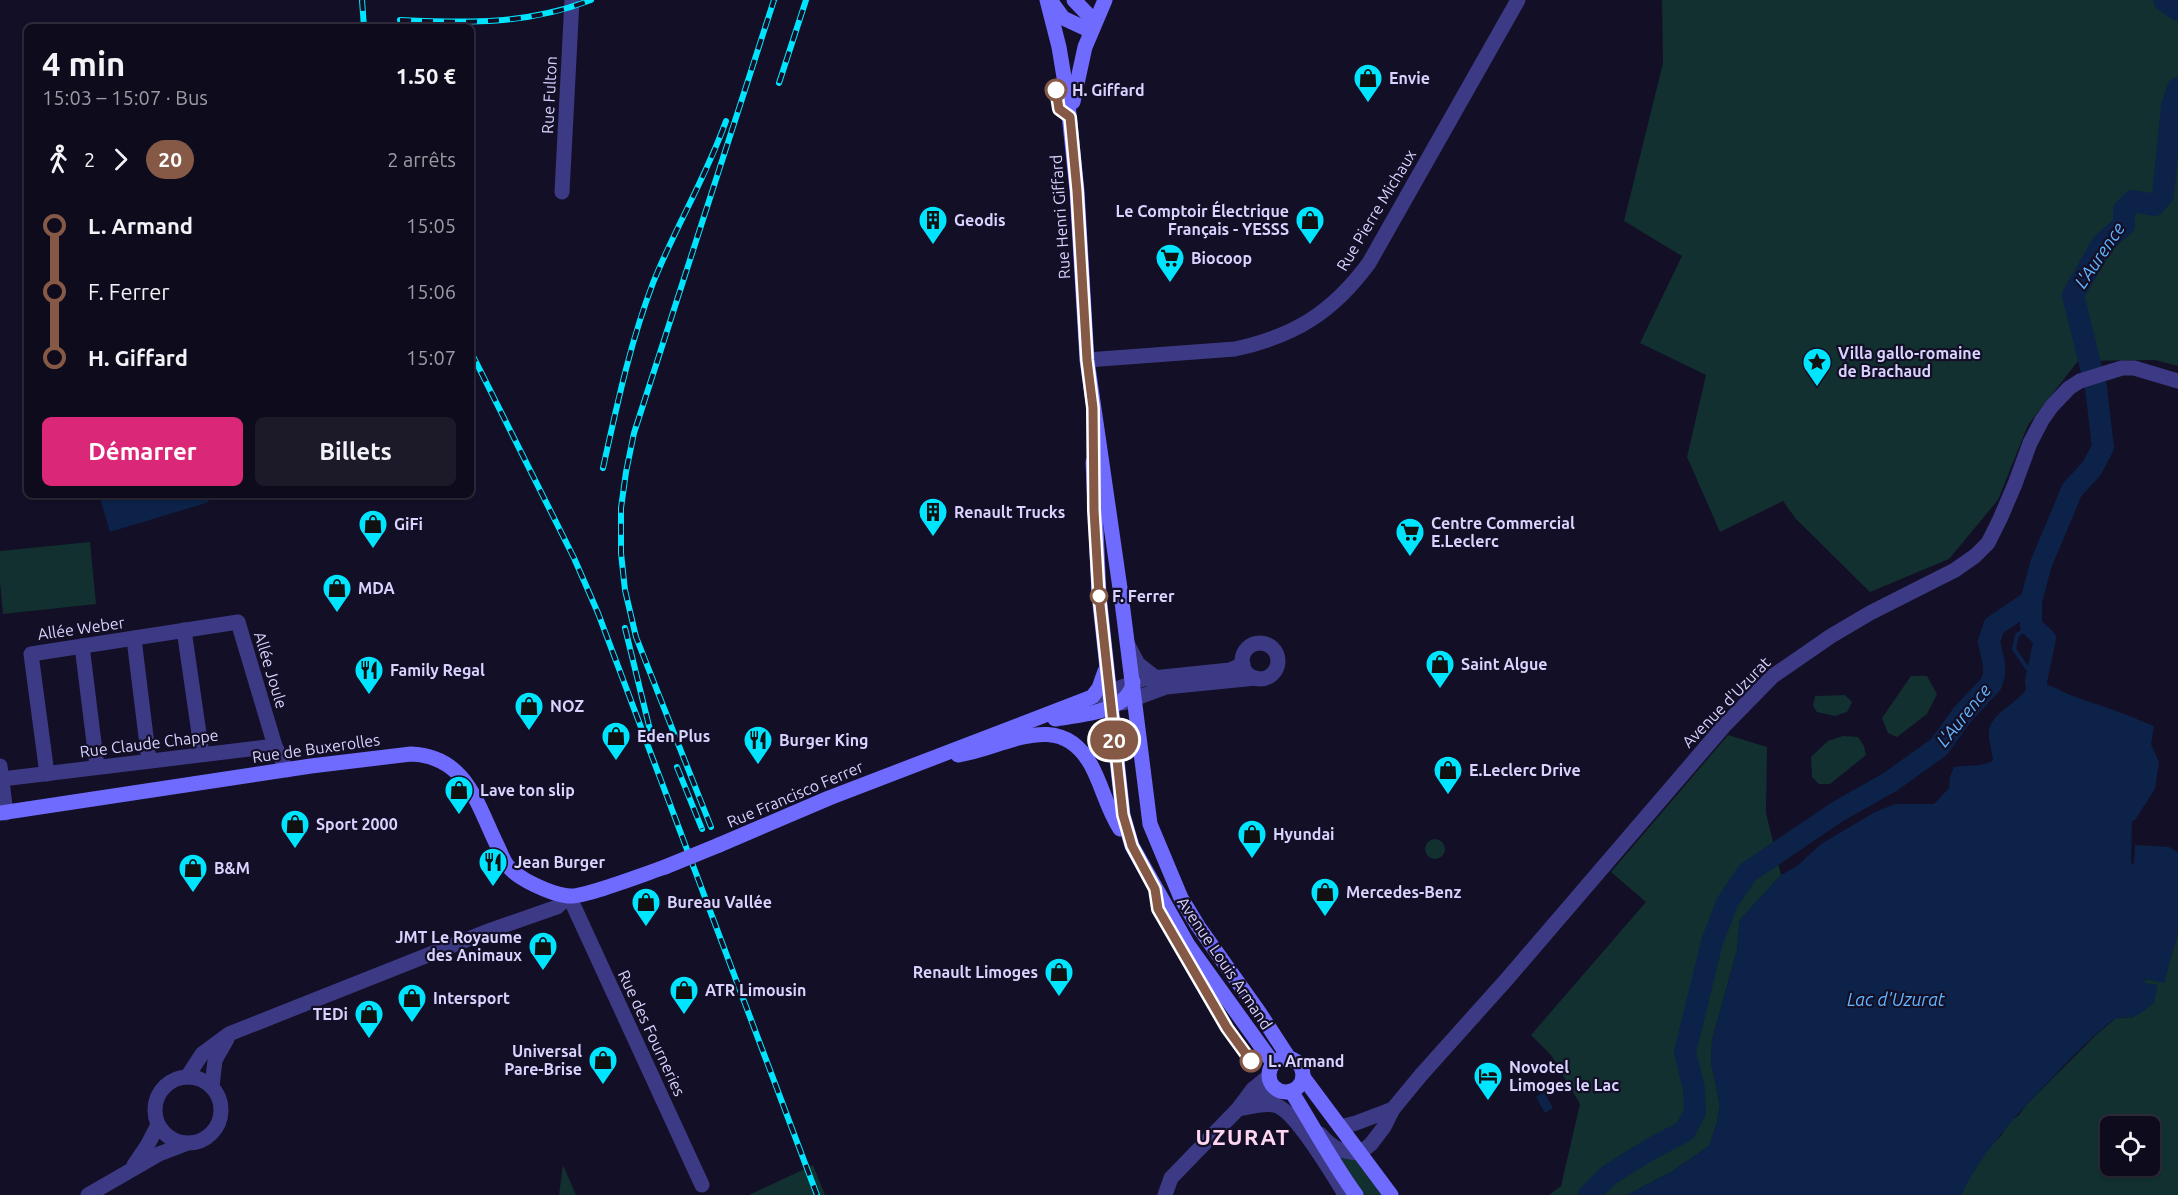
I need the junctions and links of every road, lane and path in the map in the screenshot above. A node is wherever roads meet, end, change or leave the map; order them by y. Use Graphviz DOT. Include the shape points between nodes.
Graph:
graph roads {
  1 [pos="572,0"];
  2 [pos="1049,0"];
  3 [pos="1074,0"];
  4 [pos="1105,0"];
  5 [pos="1518,0"];
  6 [pos="1092,26"];
  7 [pos="1070,117"];
  8 [pos="562,192"];
  9 [pos="1087,360"];
  10 [pos="2178,381"];
  11 [pos="1093,408"];
  12 [pos="184,630"];
  13 [pos="134,639"];
  14 [pos="1127,642"];
  15 [pos="82,646"];
  16 [pos="1104,646"];
  17 [pos="1243,664"];
  18 [pos="1106,666"];
  19 [pos="1156,678"];
  20 [pos="1256,678"];
  21 [pos="1133,682"];
  22 [pos="1108,691"];
  23 [pos="1082,701"];
  24 [pos="1122,703"];
  25 [pos="1033,721"];
  26 [pos="275,746"];
  27 [pos="202,754"];
  28 [pos="928,759"];
  29 [pos="149,761"];
  30 [pos="97,767"];
  31 [pos="287,770"];
  32 [pos="1,773"];
  33 [pos="47,774"];
  34 [pos="3,813"];
  35 [pos="1132,846"];
  36 [pos="569,896"];
  37 [pos="230,1034"];
  38 [pos="1289,1058"];
  39 [pos="1271,1069"];
  40 [pos="187,1077"];
  41 [pos="1303,1077"];
  42 [pos="212,1087"];
  43 [pos="1286,1091"];
  44 [pos="1393,1108"];
  45 [pos="1238,1109"];
  46 [pos="158,1125"];
  47 [pos="1340,1127"];
  48 [pos="1316,1130"];
  49 [pos="184,1144"];
  50 [pos="1360,1153"];
  51 [pos="130,1170"];
  52 [pos="702,1185"];
  53 [pos="88,1195"];
  54 [pos="1165,1195"];
  55 [pos="1354,1195"];
  56 [pos="1391,1195"];
  1 -- 8 [label="street, Rue Fulton"];
  2 -- 6 [label="street" via="1063,18"];
  2 -- 7 [label="street, Rue Henri Giffard"];
  3 -- 6 [label="street"];
  4 -- 6 [label="street"];
  5 -- 9 [label="street, Rue Pierre Michaux" via="1368,263 1352,285 1317,317 1280,337 1235,349"];
  6 -- 7 [label="street"];
  7 -- 9 [label="street, Rue Henri Giffard"];
  9 -- 11 [label="street, Rue Henri Giffard"];
  10 -- 44 [label="street, Avenue d'Uzurat" via="2122,368 2074,384 2042,420 2000,519 1976,556 1831,636 1773,676 1724,726"];
  11 -- 14 [label="street, Rue Henri Giffard"];
  11 -- 16 [label="street, Rue Henri Giffard" via="1094,510"];
  12 -- 13 [label="street, Allée Weber"];
  12 -- 26 [label="street, Allée Joule" via="238,622"];
  12 -- 27 [label="street"];
  13 -- 15 [label="street, Allée Weber"];
  13 -- 29 [label="street"];
  14 -- 19 [label="street" via="1138,664"];
  14 -- 21 [label="street, Rue Henri Giffard"];
  15 -- 30 [label="street"];
  15 -- 33 [label="street, Allée Weber" via="31,654"];
  16 -- 18 [label="street, Rue Henri Giffard"];
  16 -- 21 [label="street"];
  17 -- 19 [label="street" via="1230,670"];
  17 -- 20 [label="street" via="1247,673"];
  17 -- 20 [label="street" via="1251,645 1265,644 1273,649 1276,669 1266,678"];
  18 -- 22 [label="street, Rue Henri Giffard"];
  18 -- 23 [label="street" via="1099,688"];
  19 -- 21 [label="street"];
  20 -- 24 [label="street" via="1166,687"];
  21 -- 22 [label="street"];
  21 -- 24 [label="street, Rue Henri Giffard"];
  22 -- 23 [label="street"];
  22 -- 24 [label="street, Rue Henri Giffard"];
  23 -- 25 [label="street"];
  24 -- 25 [label="street"];
  24 -- 35 [label="street, Avenue Louis Armand" via="1123,815"];
  24 -- 38 [label="street, Avenue Louis Armand" via="1150,824 1181,898"];
  25 -- 28 [label="street, Rue Francisco Ferrer"];
  26 -- 27 [label="street, Rue Claude Chappe"];
  26 -- 31 [label="street"];
  27 -- 29 [label="street, Rue Claude Chappe"];
  28 -- 35 [label="street" via="978,752 1026,735 1057,735 1073,744 1089,761 1118,826"];
  28 -- 36 [label="street, Rue Francisco Ferrer, bridge" via="665,867"];
  29 -- 30 [label="street, Rue Claude Chappe"];
  30 -- 33 [label="street, Rue Claude Chappe"];
  31 -- 34 [label="street, Rue de Buxerolles"];
  31 -- 36 [label="street, Rue de Buxerolles" via="411,753 431,757 453,769 466,782 507,866 533,884"];
  32 -- 33 [label="street, Rue Claude Chappe"];
  32 -- 34 [label="street"];
  35 -- 39 [label="street, Avenue Louis Armand" via="1188,945"];
  36 -- 37 [label="street" via="557,907"];
  36 -- 52 [label="street, Rue des Fourneries"];
  37 -- 40 [label="street" via="202,1054"];
  37 -- 42 [label="street" via="215,1060"];
  38 -- 39 [label="street" via="1278,1060"];
  38 -- 41 [label="street" via="1302,1067"];
  39 -- 43 [label="street" via="1272,1085"];
  39 -- 45 [label="street"];
  40 -- 42 [label="street" via="198,1078"];
  40 -- 46 [label="street" via="176,1078 160,1092 154,1114"];
  41 -- 43 [label="street" via="1299,1086"];
  41 -- 47 [label="street"];
  42 -- 49 [label="street" via="220,1101 219,1122 206,1139"];
  43 -- 45 [label="street" via="1269,1094"];
  43 -- 48 [label="street"];
  44 -- 47 [label="street, Avenue d'Uzurat"];
  44 -- 50 [label="street, Avenue d'Uzurat" via="1384,1127"];
  45 -- 54 [label="street" via="1171,1178"];
  45 -- 55 [label="street" via="1274,1104 1287,1111 1343,1191"];
  46 -- 49 [label="street" via="164,1134"];
  46 -- 51 [label="street"];
  47 -- 50 [label="street"];
  48 -- 50 [label="street" via="1335,1148"];
  48 -- 55 [label="street"];
  49 -- 51 [label="street"];
  50 -- 56 [label="street"];
  51 -- 53 [label="street"];
}
